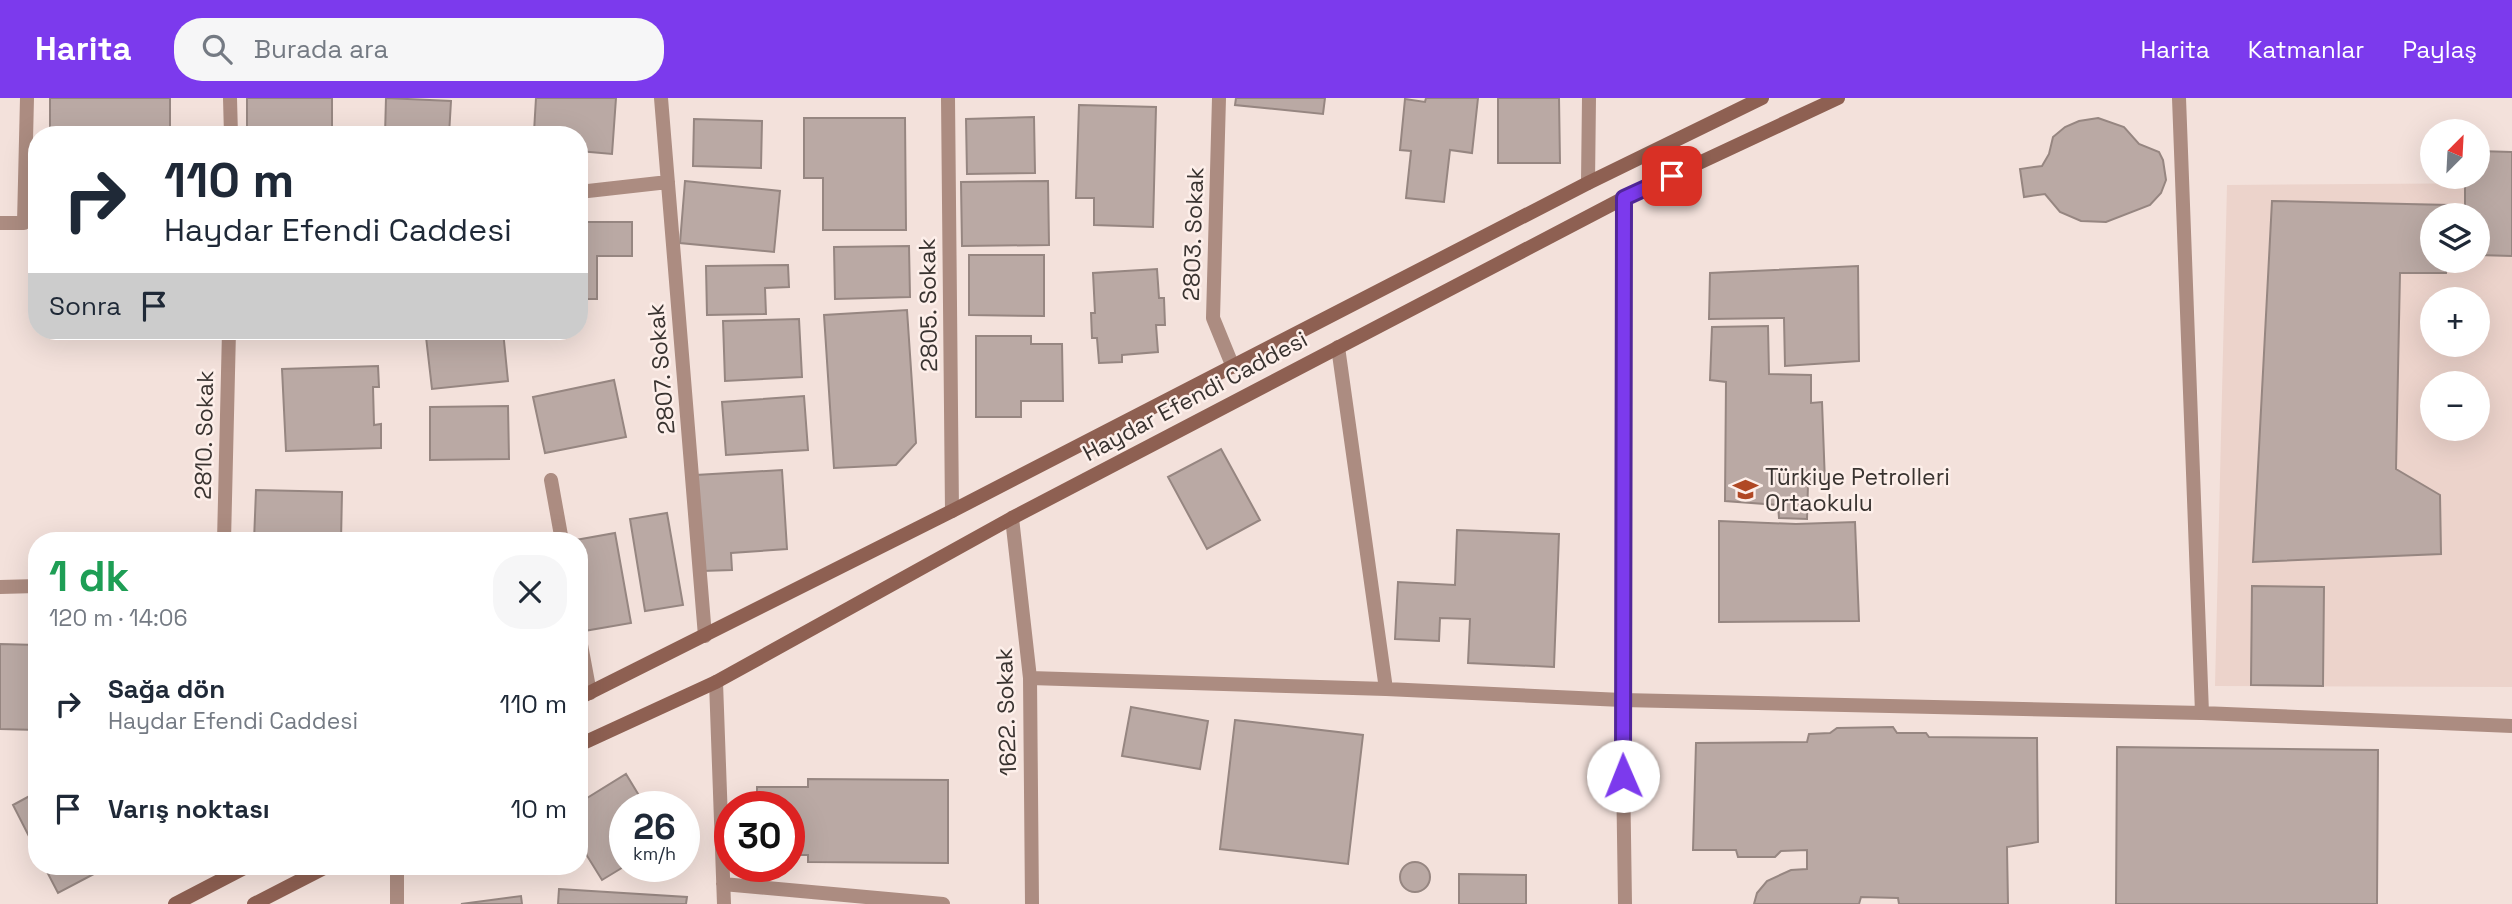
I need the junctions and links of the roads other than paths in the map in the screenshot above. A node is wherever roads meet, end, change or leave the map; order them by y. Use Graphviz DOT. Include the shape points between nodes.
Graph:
graph roads {
  1 [pos="27,98"];
  2 [pos="230,98"];
  3 [pos="661,98"];
  4 [pos="948,98"];
  5 [pos="1219,98"];
  6 [pos="1589,98"];
  7 [pos="1762,98"];
  8 [pos="1838,98"];
  9 [pos="2179,98"];
  10 [pos="231,126"];
  11 [pos="28,140"];
  12 [pos="668,182"];
  13 [pos="1588,183"];
  14 [pos="588,191"];
  15 [pos="1624,198"];
  16 [pos="0,223"];
  17 [pos="28,223"];
  18 [pos="229,340"];
  19 [pos="1338,347"];
  20 [pos="1233,367"];
  21 [pos="551,480"];
  22 [pos="952,511"];
  23 [pos="1012,518"];
  24 [pos="224,532"];
  25 [pos="560,532"];
  26 [pos="28,586"];
  27 [pos="0,587"];
  28 [pos="705,636"];
  29 [pos="1030,678"];
  30 [pos="716,682"];
  31 [pos="1386,689"];
  32 [pos="588,694"];
  33 [pos="1622,700"];
  34 [pos="2202,713"];
  35 [pos="2512,726"];
  36 [pos="588,741"];
  37 [pos="227,875"];
  38 [pos="310,875"];
  39 [pos="397,875"];
  40 [pos="723,884"];
  41 [pos="175,904"];
  42 [pos="254,904"];
  43 [pos="397,904"];
  44 [pos="724,904"];
  45 [pos="943,904"];
  46 [pos="1032,904"];
  47 [pos="1625,904"];
  1 -- 11 [label="street"];
  2 -- 10 [label="street"];
  3 -- 12 [label="street, 2807. Sokak"];
  4 -- 22 [label="street, 2805. Sokak"];
  5 -- 20 [label="street, 2803. Sokak" via="1213,318"];
  6 -- 13 [label="street"];
  7 -- 13 [label="main road, Haydar Efendi Caddesi"];
  8 -- 15 [label="main road, Haydar Efendi Caddesi"];
  9 -- 34 [label="street"];
  12 -- 14 [label="street"];
  12 -- 28 [label="street, 2807. Sokak"];
  13 -- 20 [label="main road, Haydar Efendi Caddesi"];
  15 -- 19 [label="main road, Haydar Efendi Caddesi"];
  15 -- 33 [label="street"];
  16 -- 17 [label="street"];
  18 -- 24 [label="street, 2810. Sokak"];
  19 -- 23 [label="main road, Haydar Efendi Caddesi"];
  19 -- 31 [label="street"];
  20 -- 22 [label="main road, Haydar Efendi Caddesi"];
  21 -- 25 [label="street"];
  22 -- 28 [label="main road, Haydar Efendi Caddesi"];
  23 -- 29 [label="street, 1622. Sokak"];
  23 -- 30 [label="main road, Haydar Efendi Caddesi"];
  26 -- 27 [label="street"];
  28 -- 32 [label="main road, Haydar Efendi Caddesi"];
  29 -- 31 [label="street"];
  29 -- 46 [label="street, 1622. Sokak"];
  30 -- 36 [label="main road, Haydar Efendi Caddesi"];
  30 -- 40 [label="street"];
  31 -- 33 [label="street"];
  33 -- 34 [label="street"];
  33 -- 47 [label="street"];
  34 -- 35 [label="street"];
  37 -- 41 [label="main road"];
  38 -- 42 [label="main road"];
  39 -- 43 [label="street"];
  40 -- 44 [label="street"];
  40 -- 45 [label="street"];
}
